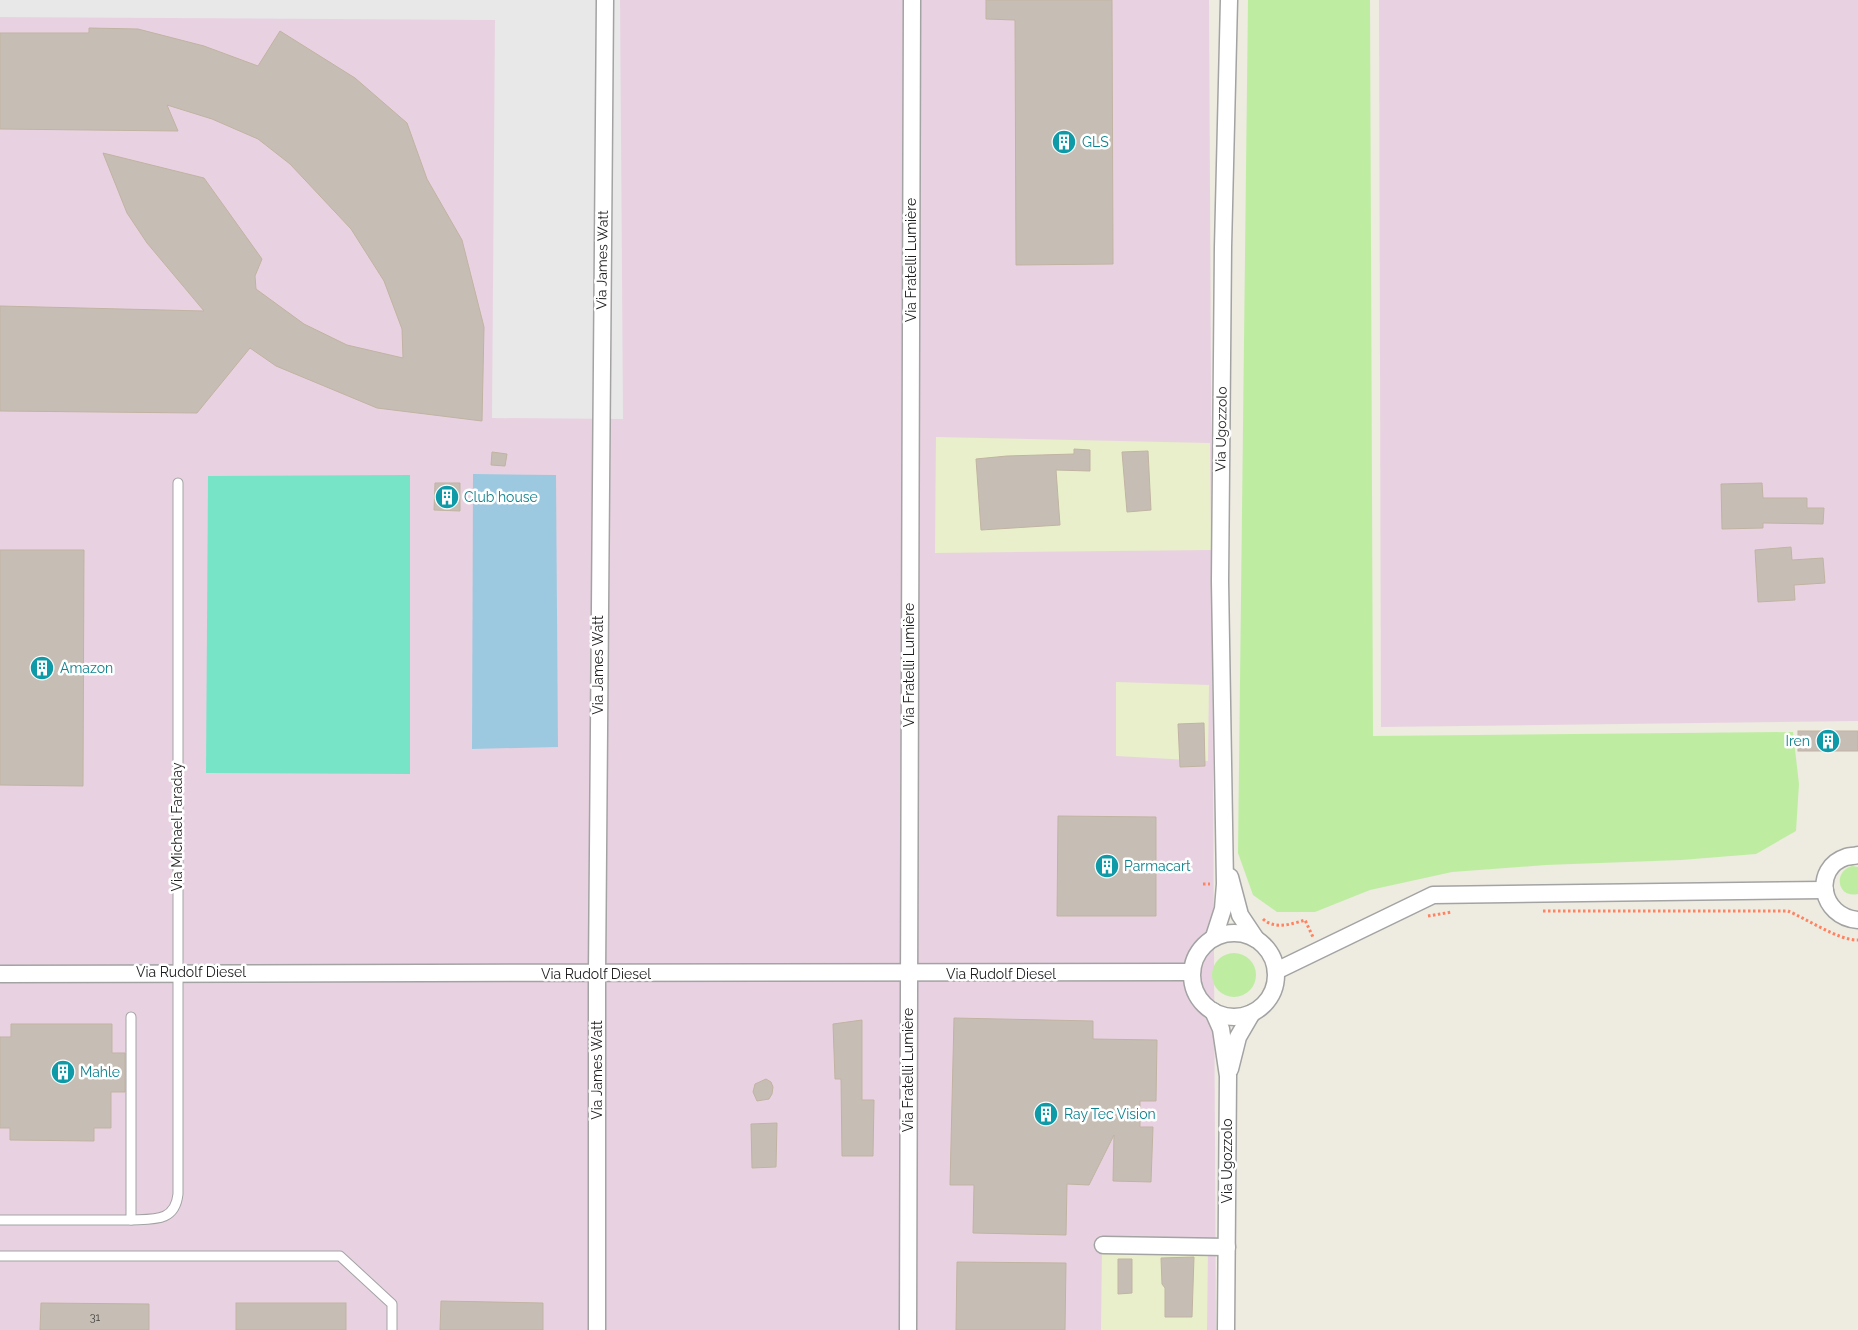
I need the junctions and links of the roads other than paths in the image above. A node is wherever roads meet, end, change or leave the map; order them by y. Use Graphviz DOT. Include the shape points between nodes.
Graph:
graph roads {
  1 [pos="605,0"];
  2 [pos="912,0"];
  3 [pos="1229,0"];
  4 [pos="178,483"];
  5 [pos="1858,856"];
  6 [pos="1225,858"];
  7 [pos="1825,890"];
  8 [pos="1858,920"];
  9 [pos="1214,938"];
  10 [pos="1256,939"];
  11 [pos="1276,971"];
  12 [pos="177,972"];
  13 [pos="1192,972"];
  14 [pos="0,974"];
  15 [pos="597,974"];
  16 [pos="908,974"];
  17 [pos="1213,1011"];
  18 [pos="1252,1013"];
  19 [pos="131,1017"];
  20 [pos="1228,1076"];
  21 [pos="0,1220"];
  22 [pos="131,1220"];
  23 [pos="1103,1244"];
  24 [pos="1227,1247"];
  25 [pos="0,1256"];
  26 [pos="392,1330"];
  27 [pos="597,1330"];
  28 [pos="908,1330"];
  29 [pos="1226,1330"];
  1 -- 15 [label="street, Via James Watt"];
  2 -- 16 [label="street, Via Fratelli Lumière"];
  3 -- 6 [label="street, Via Ugozzolo" via="1220,581"];
  4 -- 12 [label="lane, Via Michael Faraday"];
  5 -- 7 [label="street" via="1846,857 1830,868"];
  6 -- 9 [label="street, Via Ugozzolo" via="1224,909"];
  6 -- 10 [label="street, Via Ugozzolo" via="1240,915"];
  7 -- 8 [label="street" via="1832,908 1840,915"];
  7 -- 11 [label="street" via="1433,895"];
  9 -- 10 [label="street" via="1228,933"];
  9 -- 13 [label="street" via="1198,952"];
  10 -- 11 [label="street" via="1273,958"];
  11 -- 18 [label="street" via="1270,996"];
  12 -- 14 [label="street, Via Rudolf Diesel"];
  12 -- 15 [label="street, Via Rudolf Diesel"];
  12 -- 22 [label="lane, Via Michael Faraday" via="177,1201 171,1213 158,1219"];
  13 -- 16 [label="street, Via Rudolf Diesel"];
  13 -- 17 [label="street" via="1197,995"];
  15 -- 16 [label="street, Via Rudolf Diesel"];
  15 -- 27 [label="street, Via James Watt"];
  16 -- 28 [label="street, Via Fratelli Lumière"];
  17 -- 18 [label="street" via="1226,1016"];
  17 -- 20 [label="street, Via Ugozzolo" via="1221,1029"];
  18 -- 20 [label="street, Via Ugozzolo" via="1238,1037"];
  19 -- 22 [label="lane"];
  20 -- 24 [label="street, Via Ugozzolo"];
  21 -- 22 [label="lane"];
  23 -- 24 [label="street"];
  24 -- 29 [label="street, Via Ugozzolo"];
  25 -- 26 [label="lane" via="340,1256 392,1304"];
}
